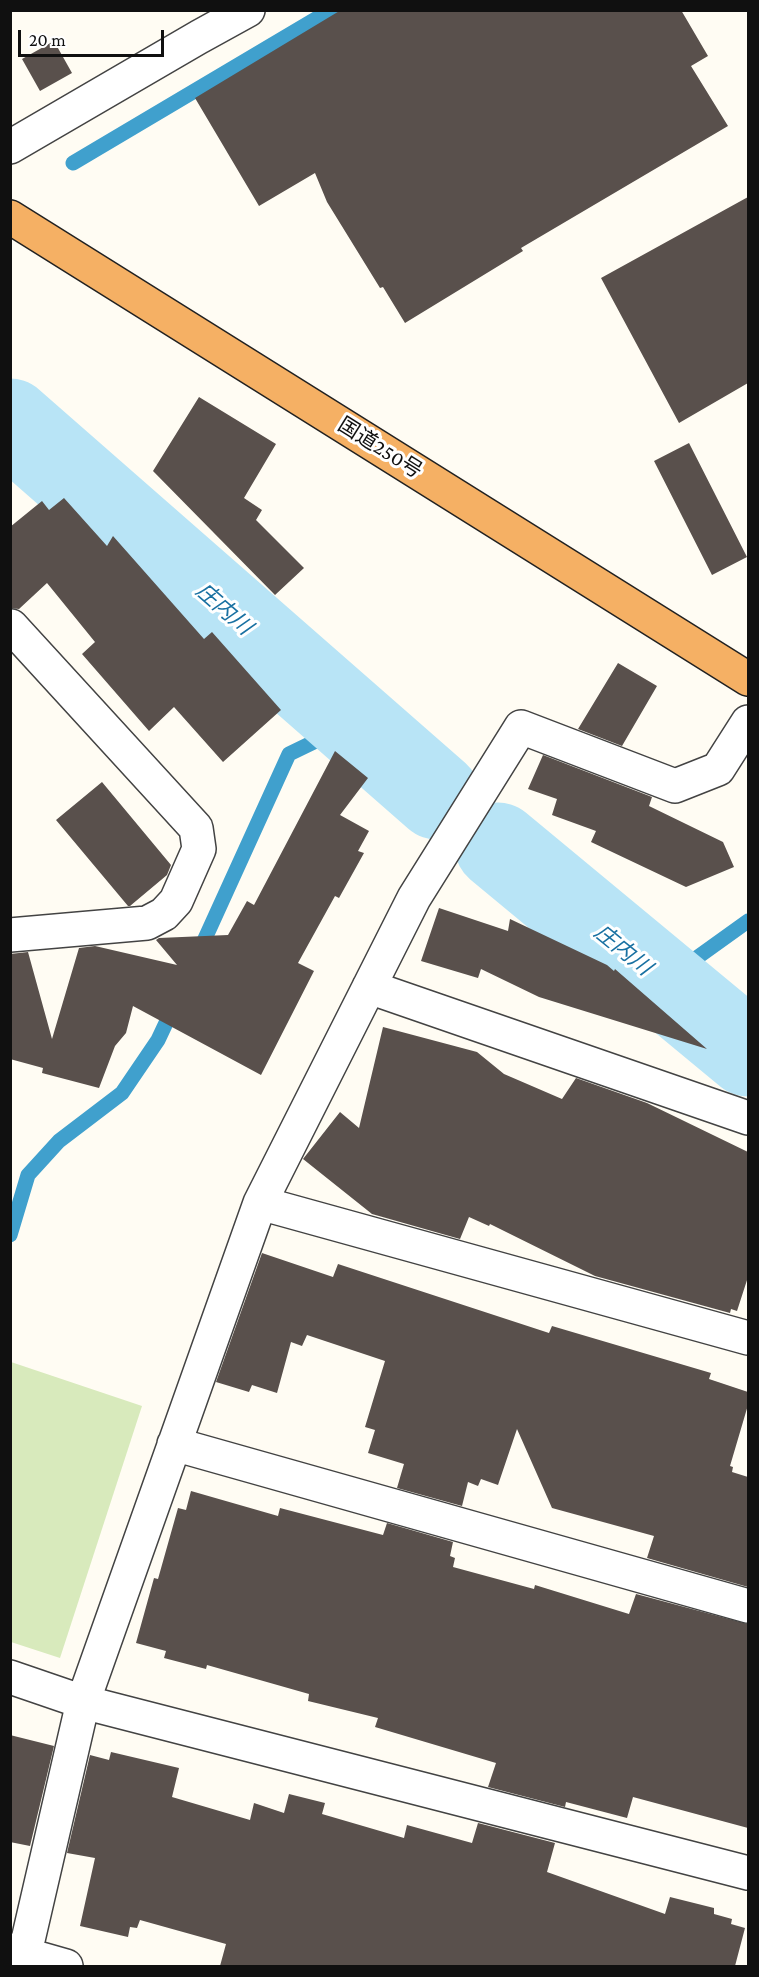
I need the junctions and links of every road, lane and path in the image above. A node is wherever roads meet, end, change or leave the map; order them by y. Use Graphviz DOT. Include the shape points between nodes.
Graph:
graph roads {
  1 [pos="248,10"];
  2 [pos="10,147"];
  3 [pos="10,217"];
  4 [pos="11,626"];
  5 [pos="748,679"];
  6 [pos="748,722"];
  7 [pos="10,935"];
  8 [pos="369,987"];
  9 [pos="748,1118"];
  10 [pos="260,1203"];
  11 [pos="748,1338"];
  12 [pos="174,1444"];
  13 [pos="748,1606"];
  14 [pos="10,1677"];
  15 [pos="83,1702"];
  16 [pos="748,1873"];
  17 [pos="19,1957"];
  18 [pos="66,1966"];
  1 -- 2 [label="street"];
  3 -- 5 [label="highway, 国道250号"];
  4 -- 7 [label="street" via="195,828 199,849 176,901 164,914 147,923"];
  6 -- 8 [label="street" via="718,769 675,786 521,727 414,898"];
  8 -- 9 [label="street"];
  8 -- 10 [label="street"];
  10 -- 11 [label="street"];
  10 -- 12 [label="street"];
  12 -- 13 [label="street"];
  12 -- 15 [label="street"];
  14 -- 15 [label="street"];
  15 -- 16 [label="street"];
  15 -- 17 [label="street"];
  17 -- 18 [label="street"];
}
